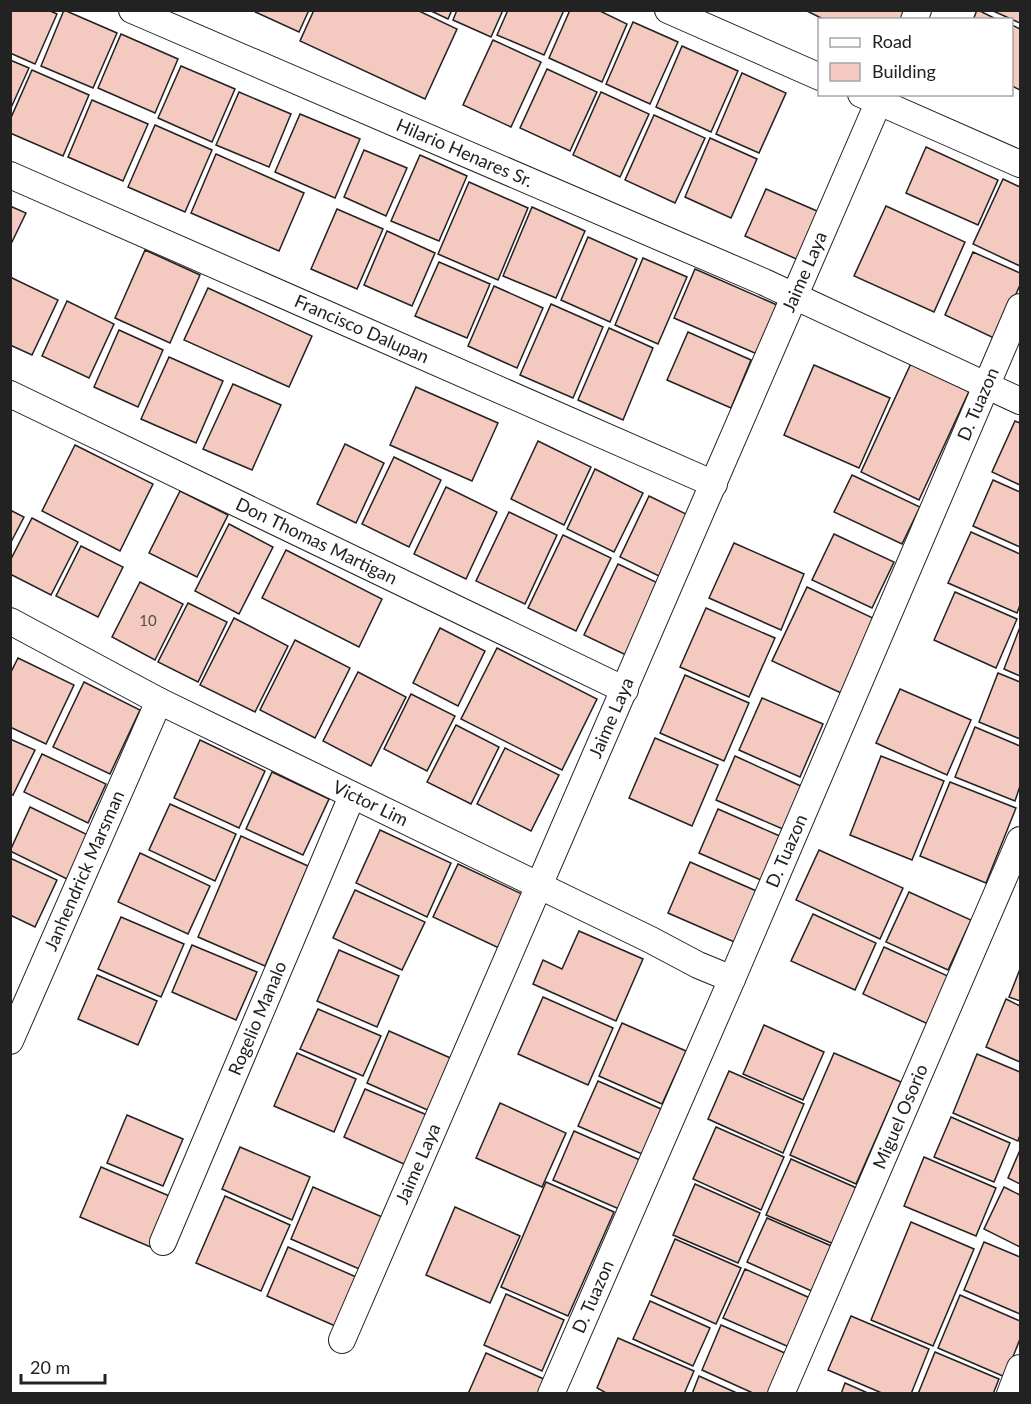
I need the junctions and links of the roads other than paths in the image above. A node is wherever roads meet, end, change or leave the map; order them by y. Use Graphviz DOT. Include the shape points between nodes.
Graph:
graph roads {
  1 [pos="132,10"];
  2 [pos="681,13"];
  3 [pos="818,77"];
  4 [pos="874,97"];
  5 [pos="1020,164"];
  6 [pos="10,175"];
  7 [pos="794,297"];
  8 [pos="1020,307"];
  9 [pos="985,386"];
  10 [pos="10,394"];
  11 [pos="1020,401"];
  12 [pos="714,484"];
  13 [pos="10,621"];
  14 [pos="625,690"];
  15 [pos="159,701"];
  16 [pos="352,796"];
  17 [pos="1020,840"];
  18 [pos="540,886"];
  19 [pos="732,979"];
  20 [pos="10,1041"];
  21 [pos="163,1242"];
  22 [pos="342,1340"];
  23 [pos="1020,1368"];
  24 [pos="551,1394"];
  25 [pos="781,1394"];
  26 [pos="1010,1394"];
  1 -- 7 [label="street, Hilario Henares Sr."];
  2 -- 3 [label="street"];
  4 -- 5 [label="street"];
  4 -- 7 [label="street, Jaime Laya"];
  6 -- 12 [label="street, Francisco Dalupan"];
  7 -- 9 [label="street, Hilario Henares Sr."];
  7 -- 12 [label="street, Jaime Laya"];
  8 -- 9 [label="street, D. Tuazon"];
  9 -- 11 [label="street, Hilario Henares Sr."];
  9 -- 19 [label="street, D. Tuazon"];
  10 -- 14 [label="street, Don Thomas Martigan"];
  12 -- 14 [label="street, Jaime Laya"];
  13 -- 15 [label="street, Victor Lim"];
  14 -- 18 [label="street, Jaime Laya"];
  15 -- 16 [label="street, Victor Lim"];
  15 -- 20 [label="street, Janhendrick Marsman"];
  16 -- 18 [label="street, Victor Lim"];
  16 -- 21 [label="street, Rogelio Manalo"];
  17 -- 25 [label="street, Miguel Osorio"];
  18 -- 19 [label="street, Victor Lim"];
  18 -- 22 [label="street, Jaime Laya"];
  19 -- 24 [label="street, D. Tuazon"];
  23 -- 26 [label="street"];
}
